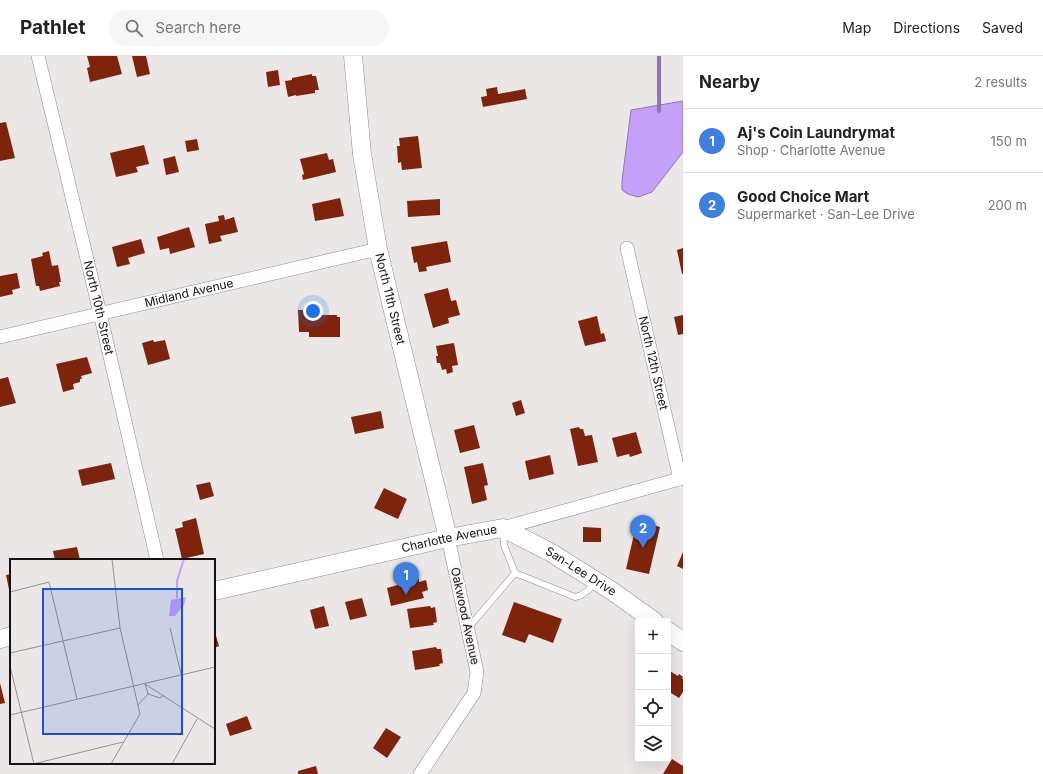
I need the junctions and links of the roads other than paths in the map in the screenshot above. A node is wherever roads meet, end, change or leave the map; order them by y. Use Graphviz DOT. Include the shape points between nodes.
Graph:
graph roads {
  1 [pos="38,56"];
  2 [pos="353,56"];
  3 [pos="627,248"];
  4 [pos="378,249"];
  5 [pos="100,313"];
  6 [pos="0,337"];
  7 [pos="682,479"];
  8 [pos="503,528"];
  9 [pos="448,538"];
  10 [pos="157,559"];
  11 [pos="515,574"];
  12 [pos="597,581"];
  13 [pos="215,591"];
  14 [pos="650,618"];
  15 [pos="468,628"];
  16 [pos="671,634"];
  17 [pos="10,636"];
  18 [pos="0,639"];
  19 [pos="683,642"];
  20 [pos="420,774"];
  1 -- 5 [label="street, North 10th Street"];
  2 -- 4 [label="street, North 11th Street" via="362,154"];
  3 -- 7 [label="street, North 12th Street"];
  4 -- 5 [label="street, Midland Avenue"];
  4 -- 9 [label="street, North 11th Street"];
  5 -- 6 [label="street, Midland Avenue"];
  5 -- 10 [label="street, North 10th Street"];
  7 -- 8 [label="street, Charlotte Avenue"];
  8 -- 9 [label="street, Charlotte Avenue"];
  8 -- 11 [label="lane" via="504,544"];
  8 -- 12 [label="street, San-Lee Drive" via="550,552"];
  9 -- 13 [label="street, Charlotte Avenue"];
  9 -- 15 [label="street, Oakwood Avenue"];
  11 -- 12 [label="lane" via="575,597 585,593"];
  11 -- 15 [label="lane"];
  12 -- 14 [label="street, San-Lee Drive"];
  15 -- 20 [label="street, Oakwood Avenue" via="477,672 474,693"];
  16 -- 19 [label="street"];
  17 -- 18 [label="street"];
}
